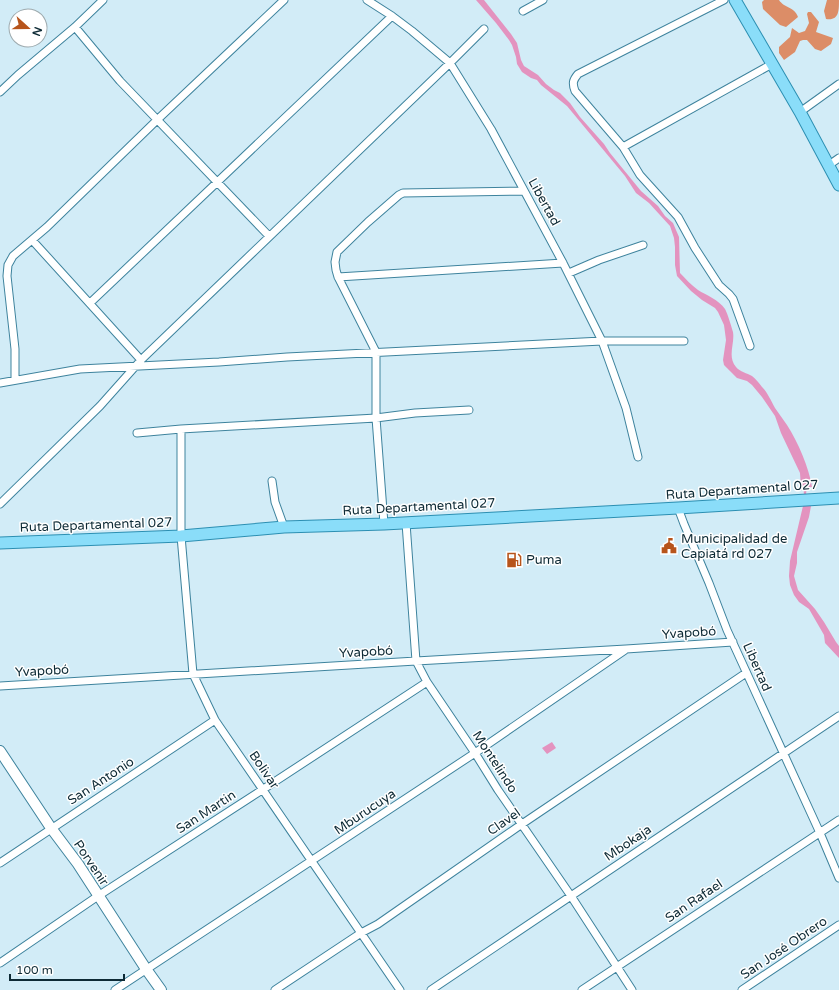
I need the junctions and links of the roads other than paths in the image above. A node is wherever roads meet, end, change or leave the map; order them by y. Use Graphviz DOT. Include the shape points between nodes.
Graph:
graph roads {
  1 [pos="103,0"];
  2 [pos="284,0"];
  3 [pos="367,0"];
  4 [pos="543,0"];
  5 [pos="724,0"];
  6 [pos="735,0"];
  7 [pos="523,11"];
  8 [pos="392,16"];
  9 [pos="75,27"];
  10 [pos="484,29"];
  11 [pos="450,62"];
  12 [pos="772,64"];
  13 [pos="839,84"];
  14 [pos="0,92"];
  15 [pos="800,112"];
  16 [pos="157,120"];
  17 [pos="623,147"];
  18 [pos="839,158"];
  19 [pos="829,165"];
  20 [pos="218,182"];
  21 [pos="839,185"];
  22 [pos="524,191"];
  23 [pos="269,236"];
  24 [pos="32,240"];
  25 [pos="643,245"];
  26 [pos="563,263"];
  27 [pos="569,273"];
  28 [pos="338,277"];
  29 [pos="90,303"];
  30 [pos="602,341"];
  31 [pos="684,341"];
  32 [pos="750,346"];
  33 [pos="376,352"];
  34 [pos="141,360"];
  35 [pos="136,367"];
  36 [pos="16,379"];
  37 [pos="0,383"];
  38 [pos="469,410"];
  39 [pos="376,418"];
  40 [pos="181,429"];
  41 [pos="137,433"];
  42 [pos="638,457"];
  43 [pos="272,481"];
  44 [pos="839,498"];
  45 [pos="0,504"];
  46 [pos="678,508"];
  47 [pos="406,523"];
  48 [pos="384,524"];
  49 [pos="284,527"];
  50 [pos="181,536"];
  51 [pos="0,543"];
  52 [pos="732,642"];
  53 [pos="626,649"];
  54 [pos="416,660"];
  55 [pos="746,673"];
  56 [pos="193,674"];
  57 [pos="426,682"];
  58 [pos="0,686"];
  59 [pos="839,716"];
  60 [pos="215,720"];
  61 [pos="1,753"];
  62 [pos="475,753"];
  63 [pos="784,753"];
  64 [pos="262,790"];
  65 [pos="839,820"];
  66 [pos="522,824"];
  67 [pos="51,828"];
  68 [pos="820,833"];
  69 [pos="312,861"];
  70 [pos="0,863"];
  71 [pos="839,878"];
  72 [pos="98,896"];
  73 [pos="571,896"];
  74 [pos="839,925"];
  75 [pos="361,933"];
  76 [pos="0,963"];
  77 [pos="617,968"];
  78 [pos="146,970"];
  79 [pos="115,990"];
  80 [pos="161,990"];
  81 [pos="275,990"];
  82 [pos="400,990"];
  83 [pos="431,990"];
  84 [pos="582,990"];
  85 [pos="632,990"];
  86 [pos="742,990"];
  1 -- 9 [label="street"];
  2 -- 16 [label="street"];
  3 -- 8 [label="street, Libertad"];
  4 -- 7 [label="street"];
  5 -- 17 [label="street" via="578,74 573,85 575,91"];
  6 -- 12 [label="main road"];
  8 -- 11 [label="street, Libertad"];
  8 -- 20 [label="street"];
  9 -- 14 [label="street"];
  9 -- 16 [label="street"];
  10 -- 11 [label="street"];
  11 -- 22 [label="street, Libertad"];
  11 -- 23 [label="street"];
  12 -- 15 [label="main road"];
  12 -- 17 [label="street"];
  13 -- 15 [label="street"];
  15 -- 19 [label="main road"];
  16 -- 20 [label="street"];
  16 -- 24 [label="street"];
  17 -- 32 [label="street" via="640,175 678,217 719,285 733,299"];
  18 -- 19 [label="street"];
  19 -- 21 [label="main road"];
  20 -- 23 [label="street"];
  20 -- 29 [label="street"];
  22 -- 26 [label="street, Libertad"];
  22 -- 28 [label="street" via="399,195 337,252 335,262"];
  23 -- 34 [label="street"];
  24 -- 29 [label="street"];
  24 -- 36 [label="street" via="13,256 8,265"];
  25 -- 27 [label="street"];
  26 -- 27 [label="street, Libertad"];
  26 -- 28 [label="street"];
  27 -- 30 [label="street, Libertad"];
  28 -- 33 [label="street"];
  29 -- 34 [label="street"];
  30 -- 31 [label="street"];
  30 -- 33 [label="street"];
  30 -- 42 [label="street, Libertad" via="626,408"];
  33 -- 35 [label="street"];
  33 -- 39 [label="street"];
  34 -- 35 [label="street"];
  35 -- 36 [label="street" via="80,369"];
  35 -- 45 [label="street"];
  36 -- 37 [label="street"];
  38 -- 39 [label="street"];
  39 -- 40 [label="street"];
  39 -- 48 [label="street"];
  40 -- 41 [label="street"];
  40 -- 50 [label="street, Bolivar"];
  43 -- 49 [label="street" via="275,502"];
  44 -- 46 [label="main road, Ruta Departamental 027"];
  46 -- 47 [label="main road, Ruta Departamental 027"];
  46 -- 52 [label="street, Libertad"];
  47 -- 48 [label="main road, Ruta Departamental 027"];
  47 -- 54 [label="street, Montelindo"];
  48 -- 49 [label="main road, Ruta Departamental 027"];
  49 -- 50 [label="main road, Ruta Departamental 027"];
  50 -- 51 [label="main road, Ruta Departamental 027"];
  50 -- 56 [label="street, Bolivar"];
  52 -- 53 [label="street, Yvapobó"];
  52 -- 55 [label="street, Libertad"];
  53 -- 54 [label="street, Yvapobó"];
  53 -- 62 [label="street, Mburucuya"];
  54 -- 56 [label="street, Yvapobó"];
  54 -- 57 [label="street, Montelindo"];
  55 -- 63 [label="street, Libertad"];
  55 -- 66 [label="street, Clavel"];
  56 -- 58 [label="street, Yvapobó"];
  56 -- 60 [label="street, Bolivar"];
  57 -- 62 [label="street, Montelindo"];
  57 -- 64 [label="street, San Martin"];
  59 -- 63 [label="street, Mbokaja"];
  60 -- 64 [label="street, Bolivar"];
  60 -- 67 [label="street, San Antonio"];
  61 -- 67 [label="street, Porvenir"];
  62 -- 66 [label="street, Montelindo"];
  62 -- 69 [label="street, Mburucuya"];
  63 -- 68 [label="street, Libertad"];
  63 -- 73 [label="street, Mbokaja"];
  64 -- 69 [label="street, Bolivar"];
  64 -- 72 [label="street, San Martin"];
  65 -- 68 [label="street, San Rafael"];
  66 -- 73 [label="street, Montelindo"];
  66 -- 75 [label="street, Clavel" via="378,924"];
  67 -- 70 [label="street, San Antonio"];
  67 -- 72 [label="street, Porvenir"];
  68 -- 71 [label="street, Libertad"];
  68 -- 77 [label="street, San Rafael"];
  69 -- 75 [label="street, Bolivar"];
  69 -- 78 [label="street, Mburucuya"];
  72 -- 76 [label="street, San Martin"];
  72 -- 78 [label="street, Porvenir"];
  73 -- 77 [label="street, Montelindo"];
  73 -- 83 [label="street, Mbokaja"];
  74 -- 86 [label="street, San José Obrero"];
  75 -- 81 [label="street, Clavel"];
  75 -- 82 [label="street, Bolivar"];
  77 -- 84 [label="street, San Rafael"];
  77 -- 85 [label="street, Montelindo"];
  78 -- 79 [label="street, Mburucuya"];
  78 -- 80 [label="street, Porvenir"];
}
